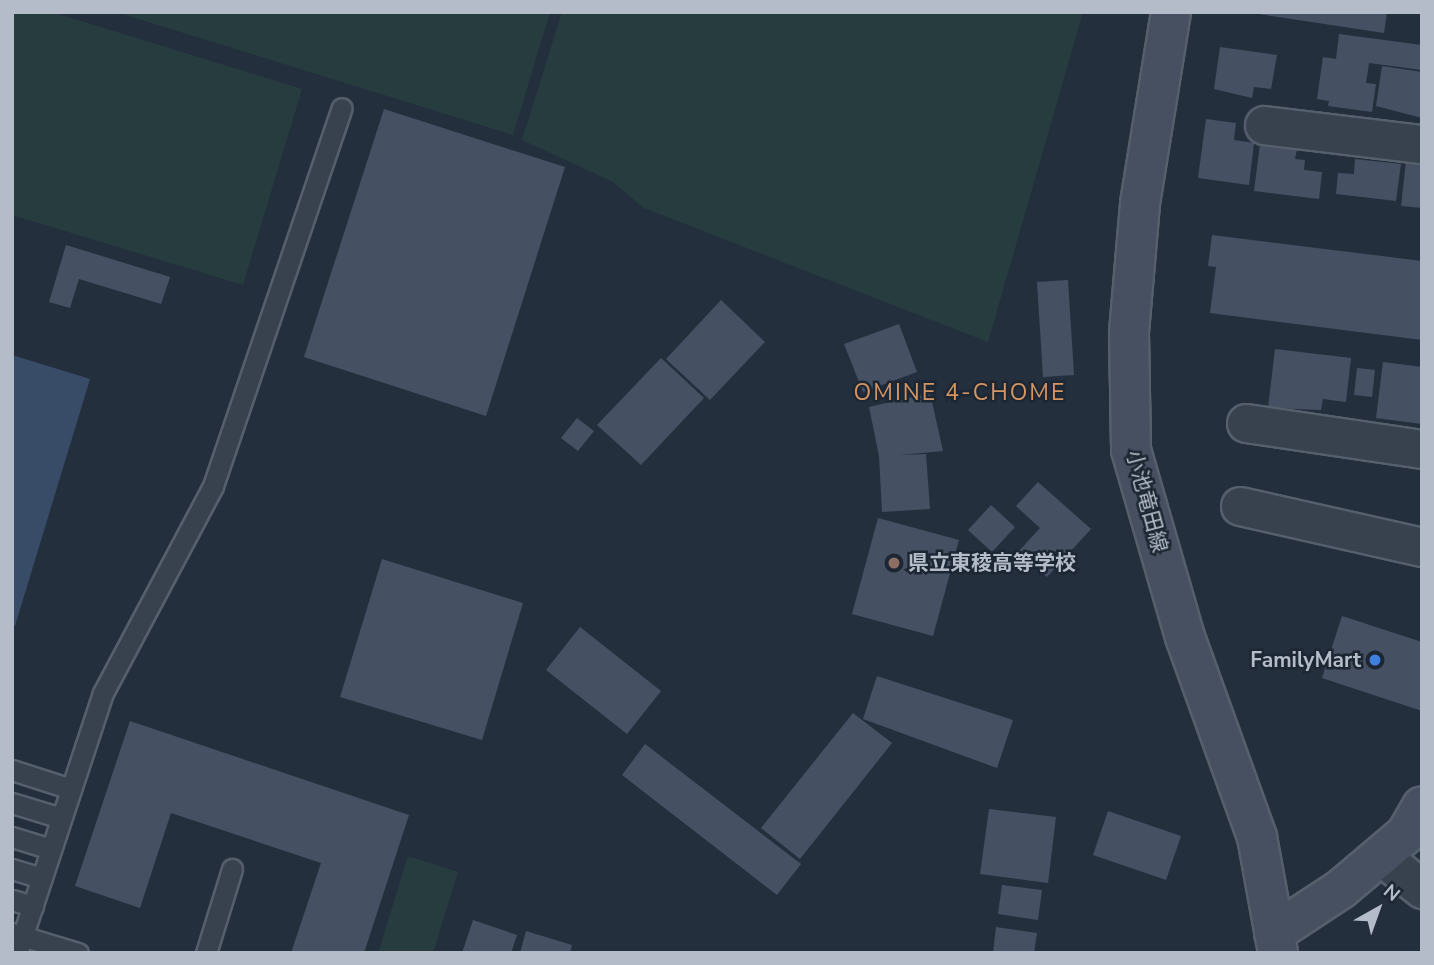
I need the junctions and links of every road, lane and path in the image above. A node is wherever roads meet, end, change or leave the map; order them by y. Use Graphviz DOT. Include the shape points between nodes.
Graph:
graph roads {
  1 [pos="1171,12"];
  2 [pos="342,108"];
  3 [pos="1264,125"];
  4 [pos="1422,145"];
  5 [pos="1246,422"];
  6 [pos="1422,449"];
  7 [pos="1240,506"];
  8 [pos="1422,547"];
  9 [pos="12,770"];
  10 [pos="71,789"];
  11 [pos="12,803"];
  12 [pos="1422,806"];
  13 [pos="61,818"];
  14 [pos="12,837"];
  15 [pos="51,849"];
  16 [pos="1381,856"];
  17 [pos="12,869"];
  18 [pos="232,869"];
  19 [pos="42,878"];
  20 [pos="1422,890"];
  21 [pos="12,900"];
  22 [pos="33,906"];
  23 [pos="17,941"];
  24 [pos="1276,943"];
  25 [pos="78,953"];
  26 [pos="206,953"];
  1 -- 24 [label="main road, 小池竜田線" via="1139,217 1129,333 1131,450 1185,637 1257,837"];
  2 -- 10 [label="lane" via="213,486 103,693"];
  3 -- 4 [label="street"];
  5 -- 6 [label="street"];
  7 -- 8 [label="street"];
  9 -- 10 [label="lane"];
  10 -- 13 [label="lane"];
  11 -- 13 [label="lane"];
  12 -- 16 [label="main road, 小池竜田線" via="1406,834"];
  13 -- 15 [label="lane"];
  14 -- 15 [label="lane"];
  15 -- 19 [label="lane"];
  16 -- 20 [label="street"];
  16 -- 24 [label="main road, 小池竜田線"];
  17 -- 19 [label="lane"];
  18 -- 26 [label="lane"];
  19 -- 22 [label="lane"];
  21 -- 22 [label="lane"];
  22 -- 23 [label="lane"];
  23 -- 25 [label="lane"];
}
